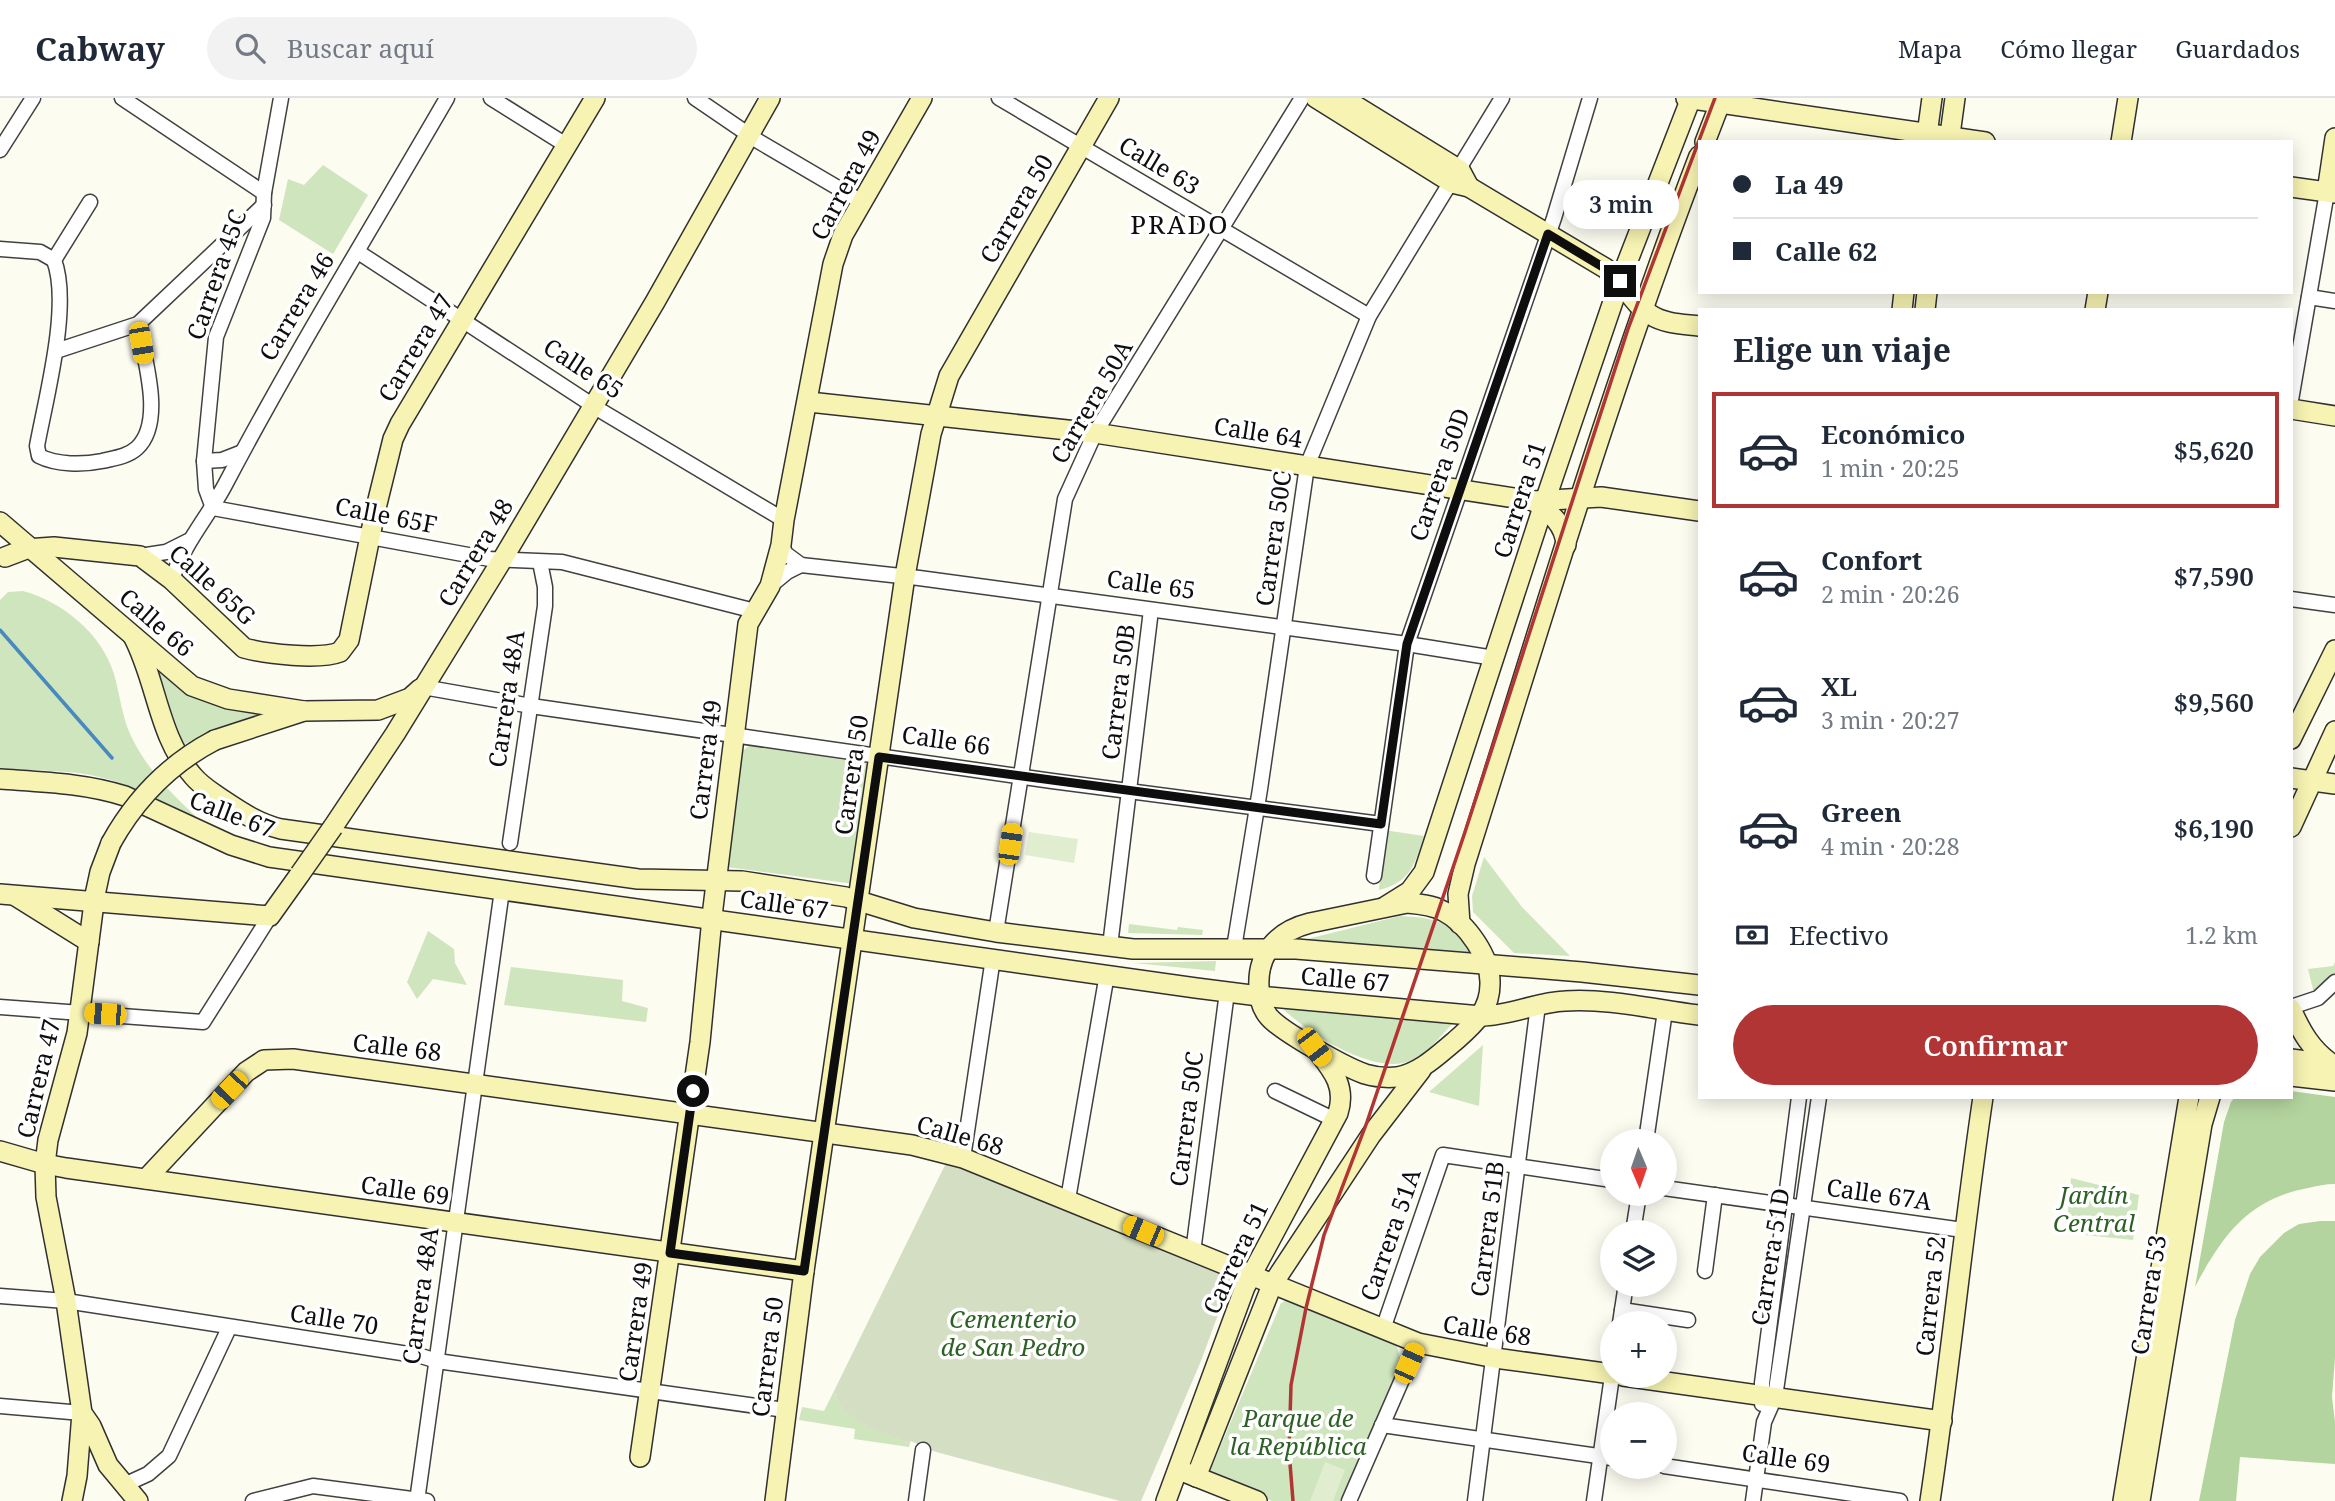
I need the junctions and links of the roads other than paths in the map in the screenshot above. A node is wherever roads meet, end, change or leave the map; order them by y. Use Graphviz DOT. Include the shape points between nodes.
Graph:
graph roads {
  1 [pos="33,98"];
  2 [pos="122,98"];
  3 [pos="281,98"];
  4 [pos="447,98"];
  5 [pos="491,98"];
  6 [pos="595,98"];
  7 [pos="695,98"];
  8 [pos="771,98"];
  9 [pos="922,98"];
  10 [pos="999,98"];
  11 [pos="1109,98"];
  12 [pos="1302,98"];
  13 [pos="1316,98"];
  14 [pos="1343,98"];
  15 [pos="1502,98"];
  16 [pos="1590,98"];
  17 [pos="1689,98"];
  18 [pos="1932,98"];
  19 [pos="1955,98"];
  20 [pos="2128,98"];
  21 [pos="1721,101"];
  22 [pos="749,135"];
  23 [pos="1926,138"];
  24 [pos="2335,138"];
  25 [pos="1949,139"];
  26 [pos="1706,140"];
  27 [pos="2122,140"];
  28 [pos="566,145"];
  29 [pos="1081,146"];
  30 [pos="0,150"];
  31 [pos="1698,159"];
  32 [pos="1460,180"];
  33 [pos="2293,187"];
  34 [pos="2331,192"];
  35 [pos="264,199"];
  36 [pos="90,202"];
  37 [pos="862,202"];
  38 [pos="1222,229"];
  39 [pos="1548,234"];
  40 [pos="0,249"];
  41 [pos="358,252"];
  42 [pos="54,260"];
  43 [pos="1620,281"];
  44 [pos="2309,298"];
  45 [pos="2335,302"];
  46 [pos="1643,309"];
  47 [pos="1369,316"];
  48 [pos="462,318"];
  49 [pos="138,324"];
  50 [pos="1698,326"];
  51 [pos="55,351"];
  52 [pos="2293,389"];
  53 [pos="809,402"];
  54 [pos="594,405"];
  55 [pos="2293,409"];
  56 [pos="937,416"];
  57 [pos="2335,416"];
  58 [pos="1095,433"];
  59 [pos="240,453"];
  60 [pos="204,461"];
  61 [pos="1307,466"];
  62 [pos="1458,490"];
  63 [pos="1581,497"];
  64 [pos="1540,503"];
  65 [pos="213,508"];
  66 [pos="1698,511"];
  67 [pos="784,520"];
  68 [pos="0,522"];
  69 [pos="370,536"];
  70 [pos="190,540"];
  71 [pos="781,545"];
  72 [pos="1566,545"];
  73 [pos="32,548"];
  74 [pos="2,552"];
  75 [pos="141,556"];
  76 [pos="502,560"];
  77 [pos="540,562"];
  78 [pos="51,564"];
  79 [pos="801,565"];
  80 [pos="905,576"];
  81 [pos="172,580"];
  82 [pos="770,586"];
  83 [pos="1048,596"];
  84 [pos="2293,599"];
  85 [pos="2335,605"];
  86 [pos="1151,610"];
  87 [pos="755,611"];
  88 [pos="1284,628"];
  89 [pos="133,636"];
  90 [pos="1407,644"];
  91 [pos="345,648"];
  92 [pos="2335,650"];
  93 [pos="1494,658"];
  94 [pos="423,687"];
  95 [pos="531,706"];
  96 [pos="304,711"];
  97 [pos="363,712"];
  98 [pos="2335,731"];
  99 [pos="395,734"];
  100 [pos="734,735"];
  101 [pos="2293,735"];
  102 [pos="879,757"];
  103 [pos="1020,777"];
  104 [pos="0,779"];
  105 [pos="2335,784"];
  106 [pos="2303,788"];
  107 [pos="1129,792"];
  108 [pos="2335,797"];
  109 [pos="1257,808"];
  110 [pos="2293,820"];
  111 [pos="1381,824"];
  112 [pos="510,843"];
  113 [pos="1374,876"];
  114 [pos="716,880"];
  115 [pos="502,890"];
  116 [pos="5,893"];
  117 [pos="859,900"];
  118 [pos="94,902"];
  119 [pos="1386,906"];
  120 [pos="270,916"];
  121 [pos="712,919"];
  122 [pos="1460,924"];
  123 [pos="996,932"];
  124 [pos="854,939"];
  125 [pos="89,942"];
  126 [pos="1110,946"];
  127 [pos="1234,948"];
  128 [pos="1268,948"];
  129 [pos="993,958"];
  130 [pos="1488,965"];
  131 [pos="1107,974"];
  132 [pos="2335,982"];
  133 [pos="1698,985"];
  134 [pos="1227,992"];
  135 [pos="1259,996"];
  136 [pos="1538,1005"];
  137 [pos="0,1007"];
  138 [pos="2293,1007"];
  139 [pos="1665,1011"];
  140 [pos="2293,1012"];
  141 [pos="80,1013"];
  142 [pos="1698,1015"];
  143 [pos="1481,1016"];
  144 [pos="1314,1047"];
  145 [pos="2293,1060"];
  146 [pos="1428,1063"];
  147 [pos="2334,1070"];
  148 [pos="2293,1076"];
  149 [pos="475,1083"];
  150 [pos="1275,1091"];
  151 [pos="1799,1099"];
  152 [pos="1819,1099"];
  153 [pos="1983,1099"];
  154 [pos="2189,1099"];
  155 [pos="2209,1099"];
  156 [pos="689,1115"];
  157 [pos="1335,1120"];
  158 [pos="1648,1129"];
  159 [pos="824,1134"];
  160 [pos="0,1151"];
  161 [pos="963,1158"];
  162 [pos="45,1164"];
  163 [pos="1518,1167"];
  164 [pos="1600,1178"];
  165 [pos="146,1179"];
  166 [pos="1677,1190"];
  167 [pos="1715,1195"];
  168 [pos="1068,1199"];
  169 [pos="1785,1205"];
  170 [pos="1804,1208"];
  171 [pos="456,1223"];
  172 [pos="1963,1230"];
  173 [pos="1193,1252"];
  174 [pos="670,1253"];
  175 [pos="804,1271"];
  176 [pos="1705,1271"];
  177 [pos="1250,1276"];
  178 [pos="1272,1285"];
  179 [pos="0,1296"];
  180 [pos="66,1301"];
  181 [pos="1677,1319"];
  182 [pos="1688,1320"];
  183 [pos="229,1328"];
  184 [pos="1383,1329"];
  185 [pos="1418,1343"];
  186 [pos="1495,1358"];
  187 [pos="437,1361"];
  188 [pos="1600,1373"];
  189 [pos="1677,1383"];
  190 [pos="651,1391"];
  191 [pos="1768,1396"];
  192 [pos="0,1406"];
  193 [pos="785,1410"];
  194 [pos="82,1413"];
  195 [pos="1942,1421"];
  196 [pos="1382,1424"];
  197 [pos="1484,1439"];
  198 [pos="923,1450"];
  199 [pos="1600,1456"];
  200 [pos="640,1457"];
  201 [pos="1677,1468"];
  202 [pos="1176,1469"];
  203 [pos="1196,1477"];
  204 [pos="1600,1479"];
  205 [pos="1756,1480"];
  206 [pos="124,1485"];
  207 [pos="72,1501"];
  208 [pos="138,1501"];
  209 [pos="253,1501"];
  210 [pos="420,1501"];
  211 [pos="775,1501"];
  212 [pos="916,1501"];
  213 [pos="1166,1501"];
  214 [pos="1257,1501"];
  215 [pos="1349,1501"];
  216 [pos="1475,1501"];
  217 [pos="1594,1501"];
  218 [pos="1753,1501"];
  219 [pos="1900,1501"];
  220 [pos="1930,1501"];
  221 [pos="2123,1501"];
  222 [pos="2140,1501"];
  1 -- 30 [label="street"];
  2 -- 35 [label="street"];
  3 -- 35 [label="street, Carrera 45C"];
  4 -- 41 [label="street, Carrera 46"];
  5 -- 28 [label="street"];
  6 -- 28 [label="main road, Carrera 47"];
  7 -- 22 [label="street"];
  8 -- 22 [label="main road, Carrera 48"];
  9 -- 37 [label="main road, Carrera 49"];
  10 -- 29 [label="street, Calle 63"];
  11 -- 29 [label="main road, Carrera 50"];
  12 -- 38 [label="street, Carrera 50A"];
  13 -- 32 [label="main road"];
  14 -- 32 [label="main road"];
  15 -- 32 [label="street, Carrera 50C"];
  16 -- 39 [label="street, Carrera 50D"];
  17 -- 21 [label="main road"];
  17 -- 43 [label="main road, Carrera 51"];
  18 -- 23 [label="main road"];
  19 -- 25 [label="main road"];
  20 -- 27 [label="main road"];
  21 -- 23 [label="main road"];
  21 -- 26 [label="main road"];
  22 -- 37 [label="street"];
  22 -- 54 [label="main road, Carrera 48"];
  23 -- 25 [label="main road"];
  24 -- 34 [label="main road"];
  28 -- 48 [label="main road, Carrera 47"];
  29 -- 38 [label="street, Calle 63"];
  29 -- 56 [label="main road, Carrera 50" via="956,364"];
  31 -- 46 [label="main road"];
  32 -- 39 [label="main road"];
  32 -- 47 [label="street, Carrera 50C"];
  33 -- 34 [label="main road"];
  34 -- 44 [label="street"];
  35 -- 49 [label="street"];
  35 -- 60 [label="street, Carrera 45C" via="257,236 216,337"];
  36 -- 42 [label="street"];
  37 -- 53 [label="main road, Carrera 49" via="843,235 834,264"];
  38 -- 47 [label="street, Calle 63"];
  38 -- 58 [label="street, Carrera 50A"];
  39 -- 43 [label="main road"];
  39 -- 62 [label="street, Carrera 50D"];
  40 -- 42 [label="street" via="40,252"];
  41 -- 48 [label="street, Calle 65"];
  41 -- 59 [label="street, Carrera 46"];
  42 -- 51 [label="street" via="60,276"];
  43 -- 46 [label="main road"];
  43 -- 64 [label="main road, Carrera 51"];
  44 -- 45 [label="street"];
  44 -- 52 [label="street"];
  46 -- 50 [label="main road" via="1661,319"];
  46 -- 63 [label="main road"];
  47 -- 61 [label="street, Carrera 50C"];
  48 -- 54 [label="street, Calle 65"];
  48 -- 69 [label="main road, Carrera 47" via="393,439"];
  49 -- 51 [label="street"];
  49 -- 51 [label="street" via="151,424 147,436 124,456 78,464 39,456"];
  53 -- 56 [label="main road, Calle 64"];
  53 -- 67 [label="main road, Carrera 49"];
  54 -- 67 [label="street, Calle 65"];
  54 -- 76 [label="main road, Carrera 48"];
  55 -- 57 [label="main road"];
  56 -- 58 [label="main road, Calle 64"];
  56 -- 80 [label="main road, Carrera 50"];
  58 -- 61 [label="main road, Calle 64"];
  58 -- 83 [label="street, Carrera 50A" via="1065,499"];
  59 -- 60 [label="street"];
  59 -- 65 [label="street, Carrera 46"];
  60 -- 65 [label="street, Carrera 45C"];
  61 -- 62 [label="main road, Calle 64"];
  61 -- 88 [label="street, Carrera 50C"];
  62 -- 64 [label="main road, Calle 64"];
  62 -- 90 [label="street, Carrera 50D"];
  63 -- 64 [label="main road, Calle 64"];
  63 -- 66 [label="main road, Calle 64"];
  63 -- 72 [label="main road"];
  64 -- 72 [label="main road" via="1562,528"];
  64 -- 93 [label="main road, Carrera 51"];
  65 -- 69 [label="street, Calle 65F"];
  65 -- 70 [label="street, Carrera 46"];
  67 -- 71 [label="main road, Carrera 49"];
  68 -- 73 [label="main road, Calle 66"];
  69 -- 76 [label="street, Calle 65F"];
  69 -- 91 [label="main road, Carrera 47"];
  70 -- 75 [label="street" via="166,552"];
  70 -- 81 [label="street, Carrera 46"];
  71 -- 79 [label="street"];
  71 -- 82 [label="main road, Carrera 49"];
  72 -- 122 [label="main road" via="1465,864 1458,894"];
  73 -- 74 [label="main road, Calle 65G" via="14,542"];
  73 -- 75 [label="main road, Calle 65G"];
  73 -- 78 [label="main road, Calle 66"];
  74 -- 78 [label="main road"];
  75 -- 81 [label="main road, Calle 65G"];
  76 -- 77 [label="street, Calle 65F"];
  76 -- 94 [label="main road, Carrera 48"];
  77 -- 87 [label="street, Calle 65F" via="562,562"];
  77 -- 95 [label="street, Carrera 48A" via="546,596"];
  78 -- 89 [label="main road, Calle 66"];
  79 -- 80 [label="street, Calle 65"];
  79 -- 82 [label="street"];
  80 -- 83 [label="street, Calle 65"];
  80 -- 102 [label="main road, Carrera 50"];
  81 -- 91 [label="main road, Calle 65G" via="244,648 322,656"];
  82 -- 87 [label="main road, Carrera 49"];
  83 -- 86 [label="street, Calle 65"];
  83 -- 103 [label="street, Carrera 50A"];
  84 -- 85 [label="street"];
  86 -- 88 [label="street, Calle 65"];
  86 -- 107 [label="street, Carrera 50B"];
  87 -- 100 [label="main road, Carrera 49" via="748,624"];
  88 -- 90 [label="street, Calle 65"];
  88 -- 109 [label="street, Carrera 50C"];
  89 -- 96 [label="main road, Calle 66" via="205,692"];
  89 -- 114 [label="main road, Calle 67" via="171,742 184,765 204,786 267,825 638,879"];
  90 -- 93 [label="street, Calle 65"];
  90 -- 111 [label="street, Carrera 50D"];
  92 -- 101 [label="main road"];
  93 -- 119 [label="main road, Carrera 51" via="1424,872 1410,891"];
  94 -- 95 [label="street, Calle 66"];
  94 -- 97 [label="main road" via="401,701"];
  94 -- 99 [label="main road, Carrera 48"];
  95 -- 100 [label="street, Calle 66"];
  95 -- 112 [label="street, Carrera 48A"];
  96 -- 97 [label="main road"];
  96 -- 118 [label="main road, Carrera 47, bridge" via="215,740 154,783 111,843"];
  97 -- 99 [label="main road" via="392,717"];
  98 -- 106 [label="main road"];
  99 -- 120 [label="main road, Carrera 48, bridge"];
  100 -- 102 [label="street, Calle 66"];
  100 -- 114 [label="main road, Carrera 49"];
  102 -- 103 [label="street, Calle 66"];
  102 -- 117 [label="main road, Carrera 50"];
  103 -- 107 [label="street, Calle 66"];
  103 -- 123 [label="street, Carrera 50A"];
  104 -- 115 [label="main road, Calle 67" via="107,790 231,845 270,857"];
  105 -- 106 [label="main road"];
  106 -- 108 [label="main road"];
  106 -- 110 [label="main road"];
  107 -- 109 [label="street, Calle 66"];
  107 -- 126 [label="street, Carrera 50B"];
  109 -- 111 [label="street, Calle 66"];
  109 -- 127 [label="street, Carrera 50C"];
  111 -- 113 [label="street, Carrera 50D"];
  114 -- 117 [label="main road, Calle 67"];
  114 -- 121 [label="main road, Carrera 49"];
  115 -- 121 [label="main road, Calle 67"];
  115 -- 149 [label="street, Carrera 48A"];
  116 -- 118 [label="main road"];
  116 -- 125 [label="main road"];
  117 -- 123 [label="main road, Calle 67" via="914,918"];
  117 -- 124 [label="main road, Carrera 50"];
  118 -- 120 [label="main road"];
  118 -- 125 [label="main road, Carrera 47"];
  119 -- 122 [label="main road" via="1430,906"];
  119 -- 128 [label="main road" via="1295,927"];
  120 -- 141 [label="street, Carrera 48" via="203,1021"];
  121 -- 124 [label="main road, Calle 67"];
  121 -- 156 [label="main road, Carrera 49"];
  122 -- 130 [label="main road"];
  123 -- 126 [label="main road, Calle 67"];
  124 -- 129 [label="main road, Calle 67"];
  124 -- 159 [label="main road, Carrera 50"];
  125 -- 141 [label="main road, Carrera 47"];
  126 -- 127 [label="main road, Calle 67"];
  127 -- 128 [label="main road, Calle 67"];
  128 -- 130 [label="main road, Calle 67"];
  128 -- 135 [label="main road" via="1258,976"];
  129 -- 131 [label="main road, Calle 67"];
  129 -- 161 [label="street"];
  130 -- 133 [label="main road, Calle 67"];
  130 -- 143 [label="main road" via="1490,990"];
  131 -- 134 [label="main road, Calle 67"];
  131 -- 168 [label="street"];
  132 -- 138 [label="street" via="2313,1001"];
  134 -- 135 [label="main road, Calle 67"];
  134 -- 173 [label="street, Carrera 50C"];
  135 -- 143 [label="main road, Calle 67"];
  135 -- 144 [label="main road" via="1270,1017"];
  136 -- 139 [label="main road, Calle 67" via="1580,1001"];
  136 -- 143 [label="main road, Calle 67"];
  136 -- 163 [label="street, Carrera 51B"];
  137 -- 141 [label="street"];
  139 -- 142 [label="main road, Calle 67"];
  139 -- 158 [label="street"];
  140 -- 147 [label="main road" via="2310,1044"];
  141 -- 162 [label="main road, Carrera 47"];
  143 -- 146 [label="main road"];
  144 -- 146 [label="main road" via="1379,1077 1406,1075"];
  144 -- 157 [label="main road, Carrera 51" via="1340,1086"];
  145 -- 147 [label="main road"];
  146 -- 178 [label="main road, Carrera 51" via="1371,1135"];
  147 -- 148 [label="main road"];
  149 -- 156 [label="main road, Calle 68"];
  149 -- 165 [label="main road, Calle 68" via="293,1059 264,1060 246,1072"];
  149 -- 171 [label="street, Carrera 48A"];
  150 -- 157 [label="street"];
  151 -- 169 [label="street, Carrera 51D"];
  152 -- 170 [label="street, Carrera 51D"];
  153 -- 172 [label="main road, Carrera 52"];
  154 -- 221 [label="main road, Carrera 53"];
  155 -- 222 [label="main road, Carrera 53"];
  156 -- 159 [label="main road, Calle 68"];
  156 -- 174 [label="main road, Carrera 49"];
  157 -- 177 [label="main road, Carrera 51"];
  159 -- 161 [label="main road, Calle 68" via="912,1145"];
  159 -- 175 [label="main road, Carrera 50"];
  160 -- 162 [label="main road, Calle 69"];
  161 -- 168 [label="main road, Calle 68"];
  162 -- 165 [label="main road, Calle 69"];
  162 -- 180 [label="main road, Carrera 47" via="46,1197"];
  163 -- 164 [label="street"];
  163 -- 184 [label="street, Carrera 51A" via="1443,1155"];
  163 -- 186 [label="street, Carrera 51B"];
  165 -- 171 [label="main road, Calle 69"];
  166 -- 167 [label="street, Calle 67A"];
  167 -- 169 [label="street, Calle 67A"];
  167 -- 176 [label="street"];
  168 -- 173 [label="main road, Calle 68"];
  169 -- 170 [label="street, Calle 67A"];
  169 -- 191 [label="street, Carrera 51D"];
  170 -- 172 [label="street, Calle 67A"];
  170 -- 191 [label="street, Carrera 51D"];
  171 -- 174 [label="main road, Calle 69"];
  171 -- 187 [label="street, Carrera 48A"];
  172 -- 195 [label="main road, Carrera 52"];
  173 -- 177 [label="main road, Calle 68"];
  174 -- 175 [label="main road, Calle 69"];
  174 -- 190 [label="main road, Carrera 49"];
  175 -- 193 [label="main road, Carrera 50"];
  177 -- 178 [label="main road, Calle 68"];
  177 -- 202 [label="main road, Carrera 51"];
  178 -- 184 [label="main road, Calle 68"];
  178 -- 203 [label="main road, Carrera 51"];
  179 -- 180 [label="street, Calle 70"];
  180 -- 183 [label="street, Calle 70"];
  180 -- 194 [label="main road, Carrera 47"];
  181 -- 182 [label="street"];
  183 -- 187 [label="street, Calle 70"];
  183 -- 206 [label="street" via="169,1455 148,1475"];
  184 -- 185 [label="main road, Calle 68"];
  185 -- 186 [label="main road, Calle 68"];
  185 -- 196 [label="street"];
  186 -- 188 [label="main road, Calle 68"];
  186 -- 197 [label="street, Carrera 51B"];
  187 -- 190 [label="street, Calle 70"];
  187 -- 210 [label="street, Carrera 48A"];
  189 -- 191 [label="main road"];
  190 -- 193 [label="street, Calle 70"];
  190 -- 200 [label="main road, Carrera 49"];
  191 -- 195 [label="main road"];
  191 -- 205 [label="street, Carrera 51D"];
  192 -- 194 [label="street"];
  193 -- 211 [label="main road, Carrera 50"];
  194 -- 206 [label="main road, Carrera 47" via="108,1465"];
  194 -- 207 [label="main road"];
  195 -- 220 [label="main road, Carrera 52"];
  196 -- 197 [label="street"];
  196 -- 215 [label="street"];
  197 -- 199 [label="street"];
  197 -- 216 [label="street, Carrera 51B"];
  198 -- 212 [label="street"];
  201 -- 205 [label="street, Calle 69"];
  202 -- 203 [label="main road"];
  202 -- 213 [label="main road, Carrera 51"];
  203 -- 214 [label="main road"];
  204 -- 217 [label="street"];
  205 -- 218 [label="street, Carrera 51D"];
  205 -- 219 [label="street, Calle 69"];
  206 -- 208 [label="main road, Carrera 47"];
  209 -- 210 [label="street" via="322,1486"];
}
